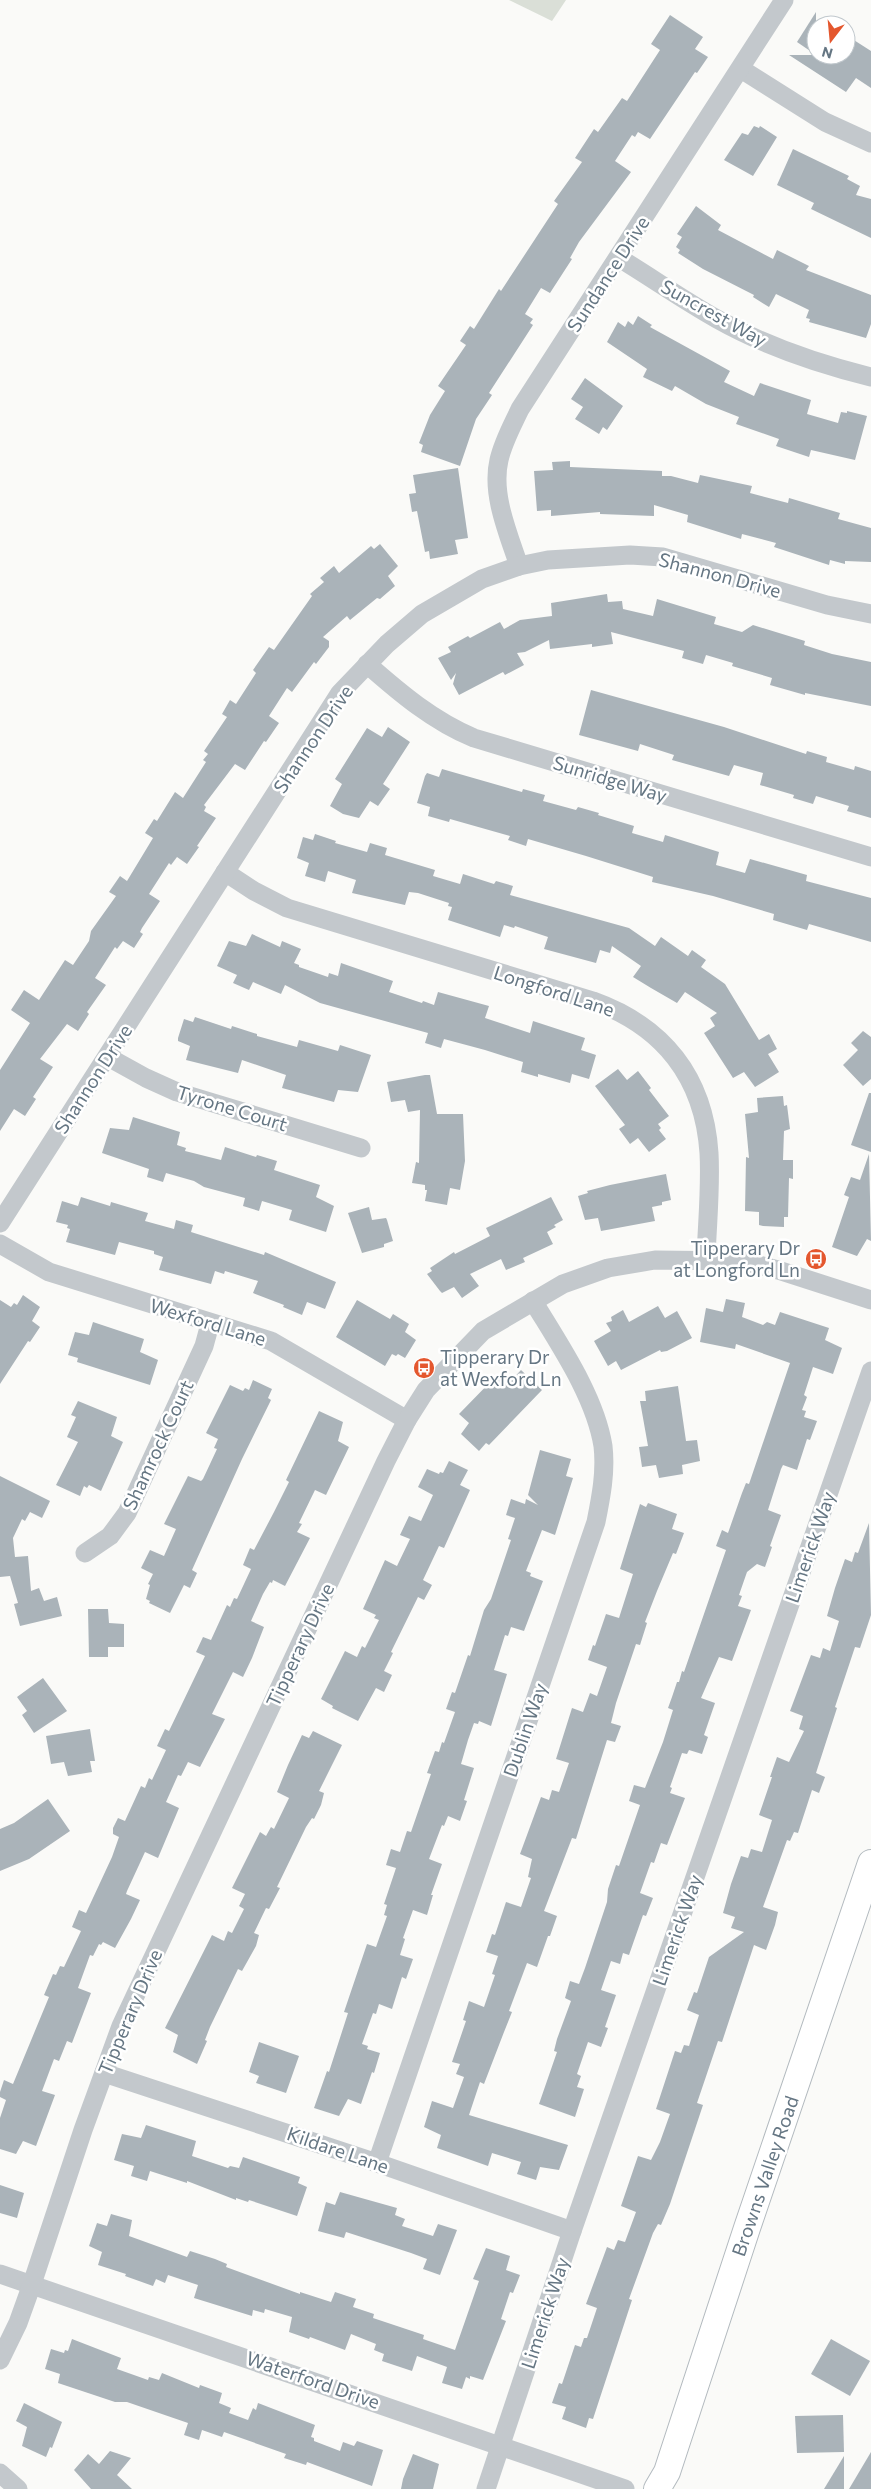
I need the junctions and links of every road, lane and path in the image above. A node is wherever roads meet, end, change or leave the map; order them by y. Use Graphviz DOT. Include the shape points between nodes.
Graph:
graph roads {
  1 [pos="784,0"];
  2 [pos="741,70"];
  3 [pos="871,143"];
  4 [pos="619,258"];
  5 [pos="871,377"];
  6 [pos="519,566"];
  7 [pos="871,614"];
  8 [pos="366,664"];
  9 [pos="871,857"];
  10 [pos="225,872"];
  11 [pos="108,1056"];
  12 [pos="361,1148"];
  13 [pos="0,1223"];
  14 [pos="0,1244"];
  15 [pos="706,1260"];
  16 [pos="871,1300"];
  17 [pos="533,1302"];
  18 [pos="210,1324"];
  19 [pos="871,1371"];
  20 [pos="408,1420"];
  21 [pos="85,1553"];
  22 [pos="871,1863"];
  23 [pos="104,2072"];
  24 [pos="377,2163"];
  25 [pos="572,2231"];
  26 [pos="0,2274"];
  27 [pos="32,2284"];
  28 [pos="0,2360"];
  29 [pos="501,2444"];
  30 [pos="0,2473"];
  31 [pos="18,2489"];
  32 [pos="486,2489"];
  33 [pos="625,2489"];
  34 [pos="658,2489"];
  1 -- 2 [label="street, Sundance Drive"];
  2 -- 3 [label="street" via="825,122"];
  2 -- 4 [label="street, Sundance Drive"];
  4 -- 5 [label="street, Suncrest Way" via="718,320 768,344"];
  4 -- 6 [label="street, Sundance Drive" via="520,409 504,442 498,462 498,484 502,514"];
  6 -- 7 [label="street, Shannon Drive" via="587,557 663,557 827,605"];
  6 -- 8 [label="street, Shannon Drive" via="482,580 422,614"];
  8 -- 9 [label="street, Sunridge Way" via="448,728 474,738"];
  8 -- 10 [label="street, Shannon Drive" via="340,693"];
  10 -- 11 [label="street, Shannon Drive"];
  10 -- 15 [label="street, Longford Lane" via="287,908 593,1001 619,1010 650,1031 682,1064 700,1107 709,1153"];
  11 -- 12 [label="street, Tyrone Court" via="177,1092"];
  11 -- 13 [label="street, Shannon Drive"];
  14 -- 18 [label="street, Wexford Lane" via="49,1272"];
  15 -- 16 [label="street, Tipperary Drive" via="743,1261"];
  15 -- 17 [label="street, Tipperary Drive" via="655,1260 608,1268 563,1284"];
  17 -- 20 [label="street, Tipperary Drive" via="483,1331 426,1390"];
  17 -- 24 [label="street, Dublin Way" via="570,1364 594,1415 603,1446 603,1487 596,1522"];
  18 -- 20 [label="street, Wexford Lane" via="271,1341"];
  18 -- 21 [label="street, Shamrock Court" via="204,1346 127,1513 110,1536"];
  19 -- 25 [label="street, Limerick Way"];
  20 -- 23 [label="street, Tipperary Drive" via="148,1965"];
  22 -- 34 [label="main road, Browns Valley Road" via="667,2472"];
  23 -- 24 [label="street, Kildare Lane"];
  23 -- 27 [label="street, Tipperary Drive"];
  24 -- 25 [label="street, Kildare Lane"];
  25 -- 29 [label="street, Limerick Way"];
  26 -- 27 [label="street, Waterford Drive"];
  27 -- 28 [label="street, Tipperary Drive" via="18,2324"];
  27 -- 29 [label="street, Waterford Drive"];
  29 -- 32 [label="street, Limerick Way"];
  29 -- 33 [label="street, Waterford Drive"];
  30 -- 31 [label="street"];
}
